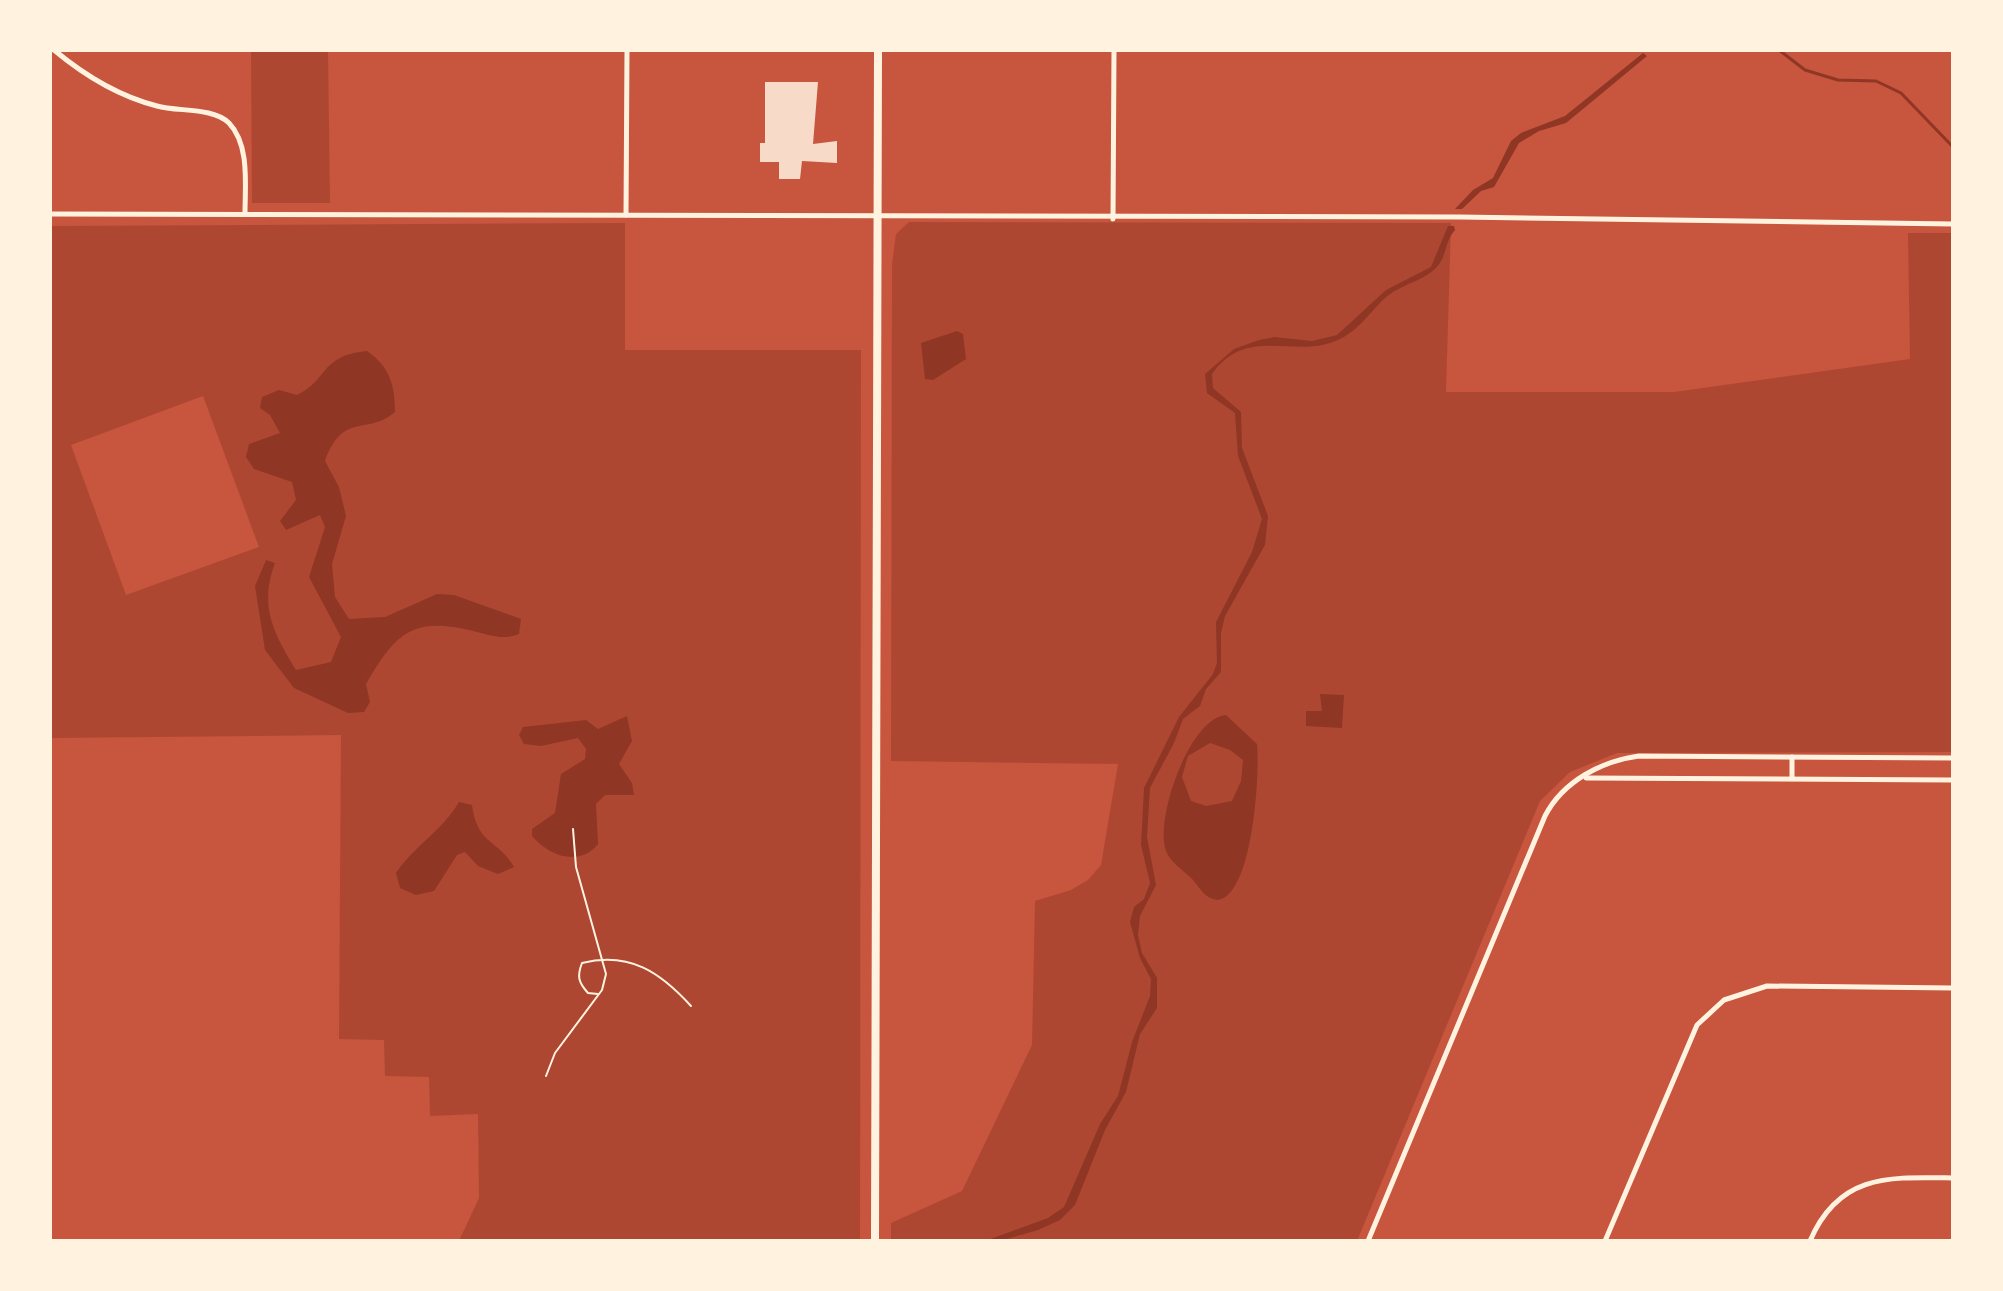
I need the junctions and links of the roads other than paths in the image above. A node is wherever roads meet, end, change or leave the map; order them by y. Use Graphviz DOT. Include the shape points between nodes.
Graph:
graph roads {
  1 [pos="54,50"];
  2 [pos="627,50"];
  3 [pos="878,50"];
  4 [pos="1114,50"];
  5 [pos="245,213"];
  6 [pos="50,214"];
  7 [pos="626,215"];
  8 [pos="879,216"];
  9 [pos="1113,219"];
  10 [pos="1953,224"];
  11 [pos="1792,757"];
  12 [pos="1953,758"];
  13 [pos="1585,778"];
  14 [pos="1792,778"];
  15 [pos="1953,780"];
  16 [pos="1953,988"];
  17 [pos="1953,1178"];
  18 [pos="875,1241"];
  19 [pos="1368,1241"];
  20 [pos="1605,1241"];
  21 [pos="1810,1241"];
  1 -- 5 [label="street" via="87,78 156,106 211,114 228,122 240,141"];
  2 -- 7 [label="street"];
  3 -- 8 [label="main road"];
  4 -- 9 [label="street"];
  5 -- 6 [label="street"];
  5 -- 7 [label="street"];
  7 -- 8 [label="street"];
  8 -- 9 [label="street"];
  8 -- 18 [label="main road"];
  9 -- 10 [label="street" via="1460,217"];
  11 -- 12 [label="street"];
  11 -- 13 [label="street" via="1639,756 1613,759"];
  11 -- 14 [label="street"];
  13 -- 14 [label="street"];
  13 -- 19 [label="street" via="1561,791 1545,816"];
  14 -- 15 [label="street"];
  16 -- 20 [label="street" via="1767,986 1715,1006 1689,1037"];
  17 -- 21 [label="street" via="1897,1177 1861,1185 1831,1206"];
}
